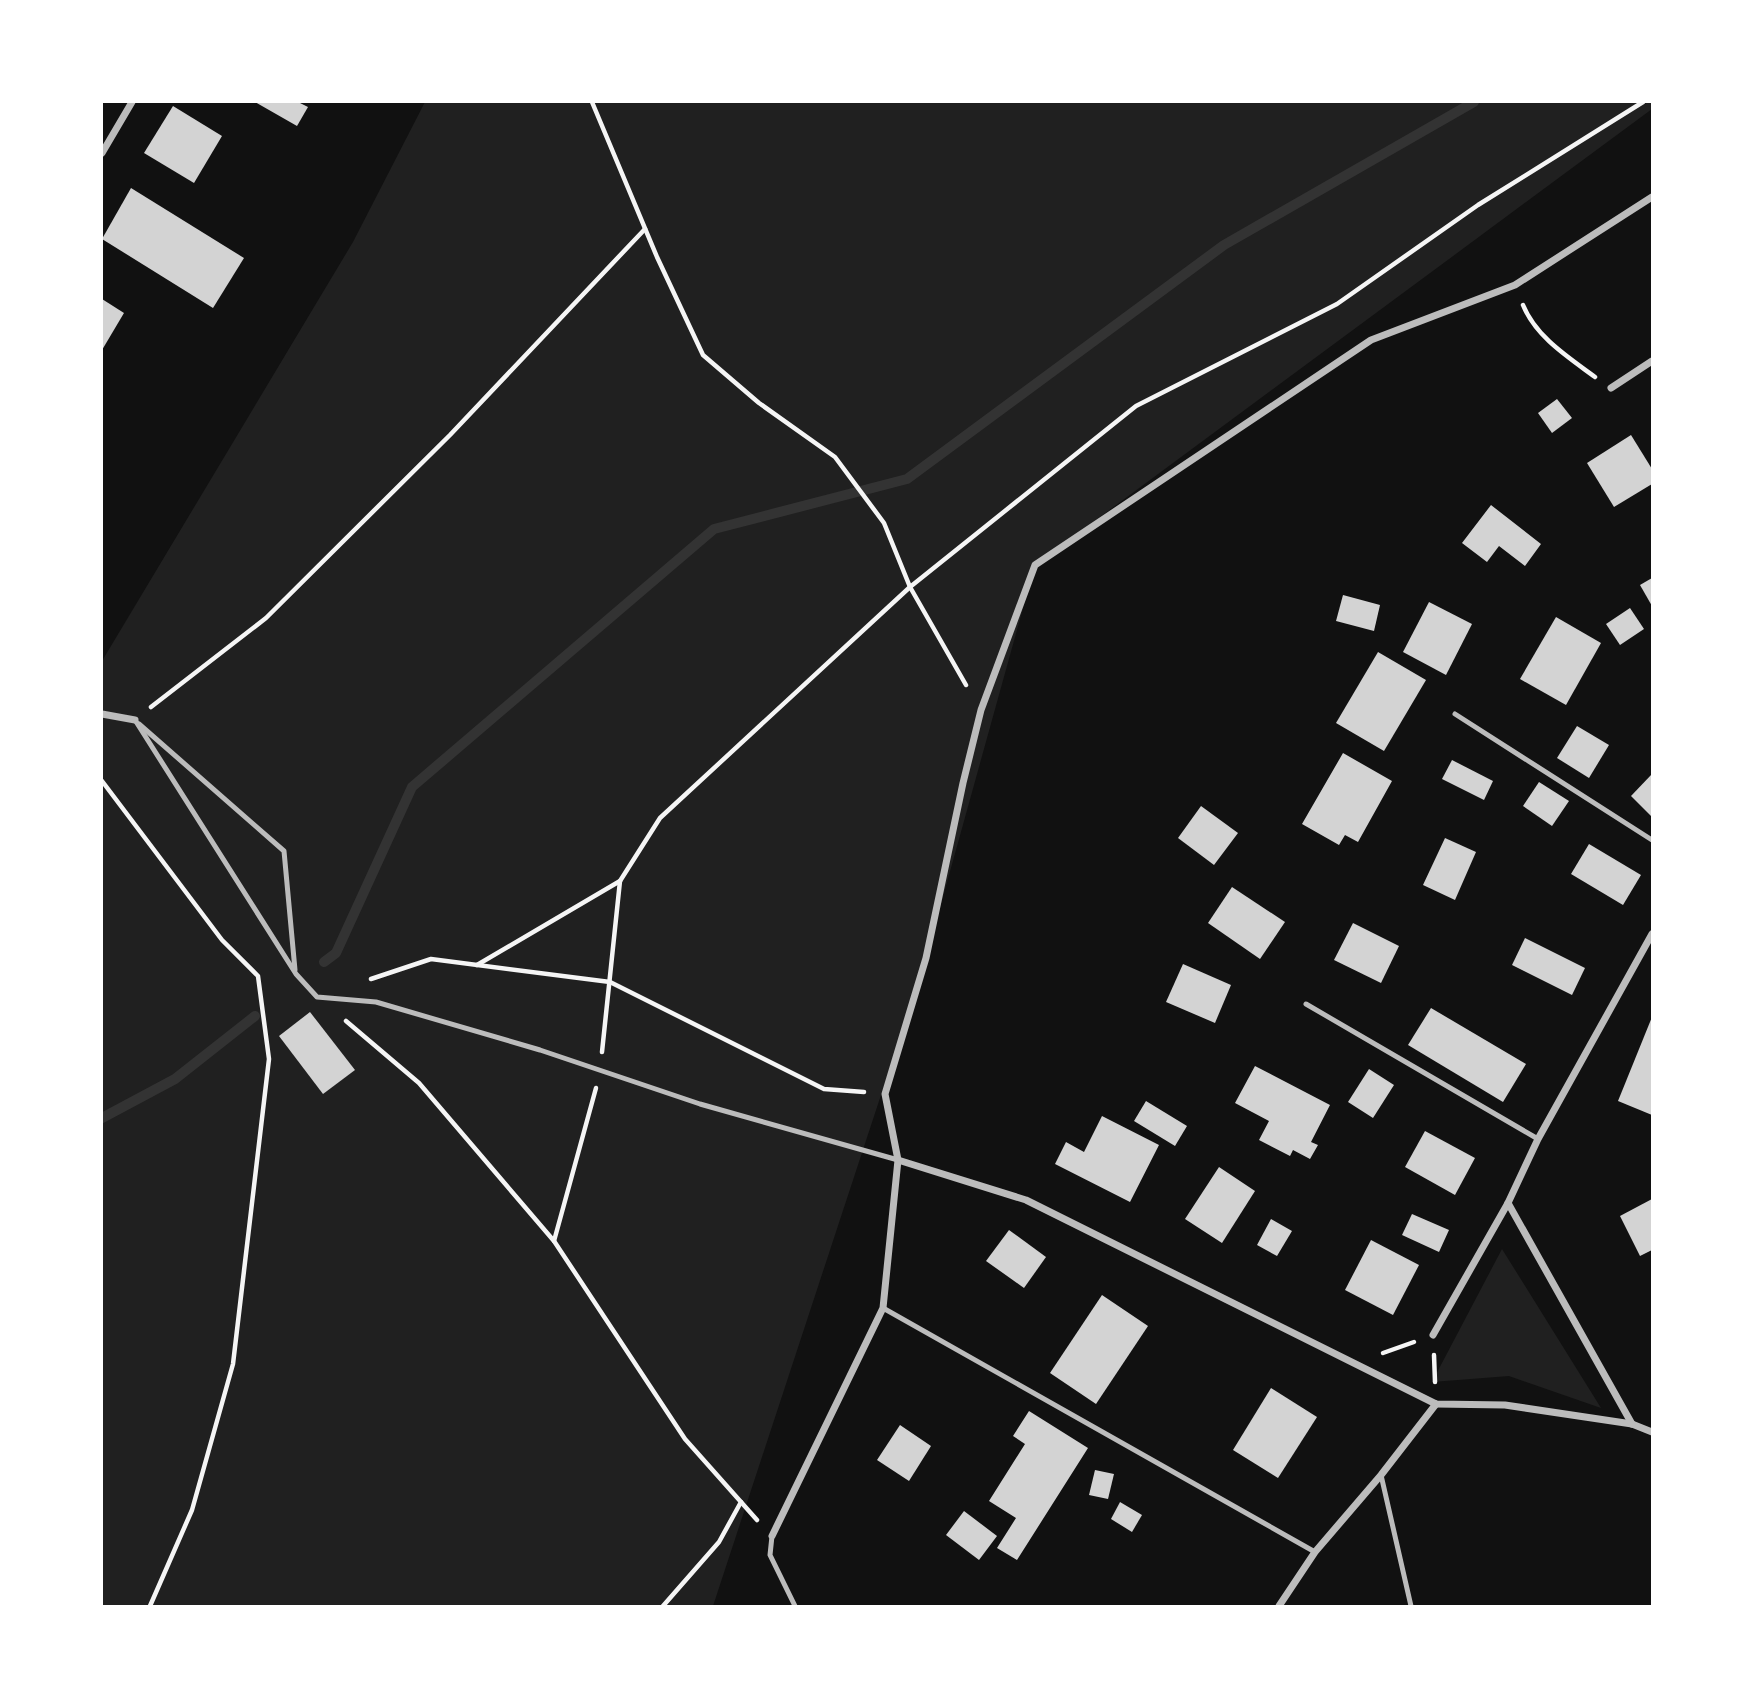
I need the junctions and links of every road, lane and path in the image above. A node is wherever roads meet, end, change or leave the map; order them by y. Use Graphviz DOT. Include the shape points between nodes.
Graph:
graph roads {
  1 [pos="132,102"];
  2 [pos="592,102"];
  3 [pos="1643,102"];
  4 [pos="102,153"];
  5 [pos="1653,197"];
  6 [pos="645,229"];
  7 [pos="1515,285"];
  8 [pos="1653,361"];
  9 [pos="1611,388"];
  10 [pos="910,587"];
  11 [pos="981,710"];
  12 [pos="102,714"];
  13 [pos="1455,714"];
  14 [pos="135,720"];
  15 [pos="102,781"];
  16 [pos="1653,841"];
  17 [pos="620,881"];
  18 [pos="1653,934"];
  19 [pos="476,965"];
  20 [pos="296,974"];
  21 [pos="368,980"];
  22 [pos="610,982"];
  23 [pos="317,997"];
  24 [pos="1306,1004"];
  25 [pos="600,1071"];
  26 [pos="885,1094"];
  27 [pos="1538,1139"];
  28 [pos="898,1160"];
  29 [pos="1508,1203"];
  30 [pos="554,1241"];
  31 [pos="883,1308"];
  32 [pos="1433,1335"];
  33 [pos="1354,1363"];
  34 [pos="1436,1404"];
  35 [pos="1632,1424"];
  36 [pos="1653,1432"];
  37 [pos="1381,1475"];
  38 [pos="741,1502"];
  39 [pos="772,1536"];
  40 [pos="1315,1552"];
  41 [pos="150,1606"];
  42 [pos="663,1606"];
  43 [pos="795,1606"];
  44 [pos="1279,1606"];
  45 [pos="1410,1606"];
  1 -- 4 [label="street"];
  2 -- 6 [label="path"];
  3 -- 10 [label="path" via="1478,205 1337,304 1136,406"];
  5 -- 7 [label="street"];
  6 -- 10 [label="path" via="703,355 759,403 835,457 884,523"];
  6 -- 14 [label="path" via="450,435 266,618"];
  7 -- 9 [label="path" via="1526,313 1553,347"];
  7 -- 11 [label="street" via="1370,340 1035,565"];
  8 -- 9 [label="street"];
  10 -- 11 [label="path"];
  10 -- 17 [label="path" via="660,818"];
  11 -- 26 [label="street" via="926,958"];
  12 -- 14 [label="street"];
  13 -- 16 [label="lane"];
  14 -- 20 [label="lane"];
  14 -- 20 [label="lane" via="284,851"];
  15 -- 41 [label="path" via="222,940 258,976 269,1059 233,1364 191,1510"];
  17 -- 19 [label="path"];
  17 -- 22 [label="path"];
  18 -- 27 [label="street"];
  19 -- 21 [label="path" via="431,959"];
  19 -- 22 [label="path"];
  20 -- 23 [label="lane"];
  22 -- 25 [label="path"];
  22 -- 26 [label="path" via="824,1089"];
  23 -- 25 [label="lane" via="376,1002"];
  23 -- 30 [label="path" via="419,1083"];
  24 -- 27 [label="lane"];
  25 -- 28 [label="lane"];
  25 -- 30 [label="path"];
  26 -- 28 [label="street"];
  27 -- 29 [label="street"];
  28 -- 31 [label="street"];
  28 -- 33 [label="street" via="1026,1200"];
  29 -- 32 [label="street"];
  29 -- 35 [label="street"];
  30 -- 38 [label="path" via="685,1439"];
  31 -- 39 [label="street"];
  31 -- 40 [label="lane"];
  32 -- 33 [label="path"];
  32 -- 34 [label="path"];
  33 -- 34 [label="street"];
  34 -- 35 [label="street" via="1505,1405"];
  34 -- 37 [label="street"];
  35 -- 36 [label="street"];
  37 -- 40 [label="street"];
  37 -- 45 [label="lane"];
  38 -- 39 [label="path"];
  38 -- 42 [label="path" via="719,1542"];
  39 -- 43 [label="lane" via="770,1555"];
  40 -- 44 [label="street"];
}
